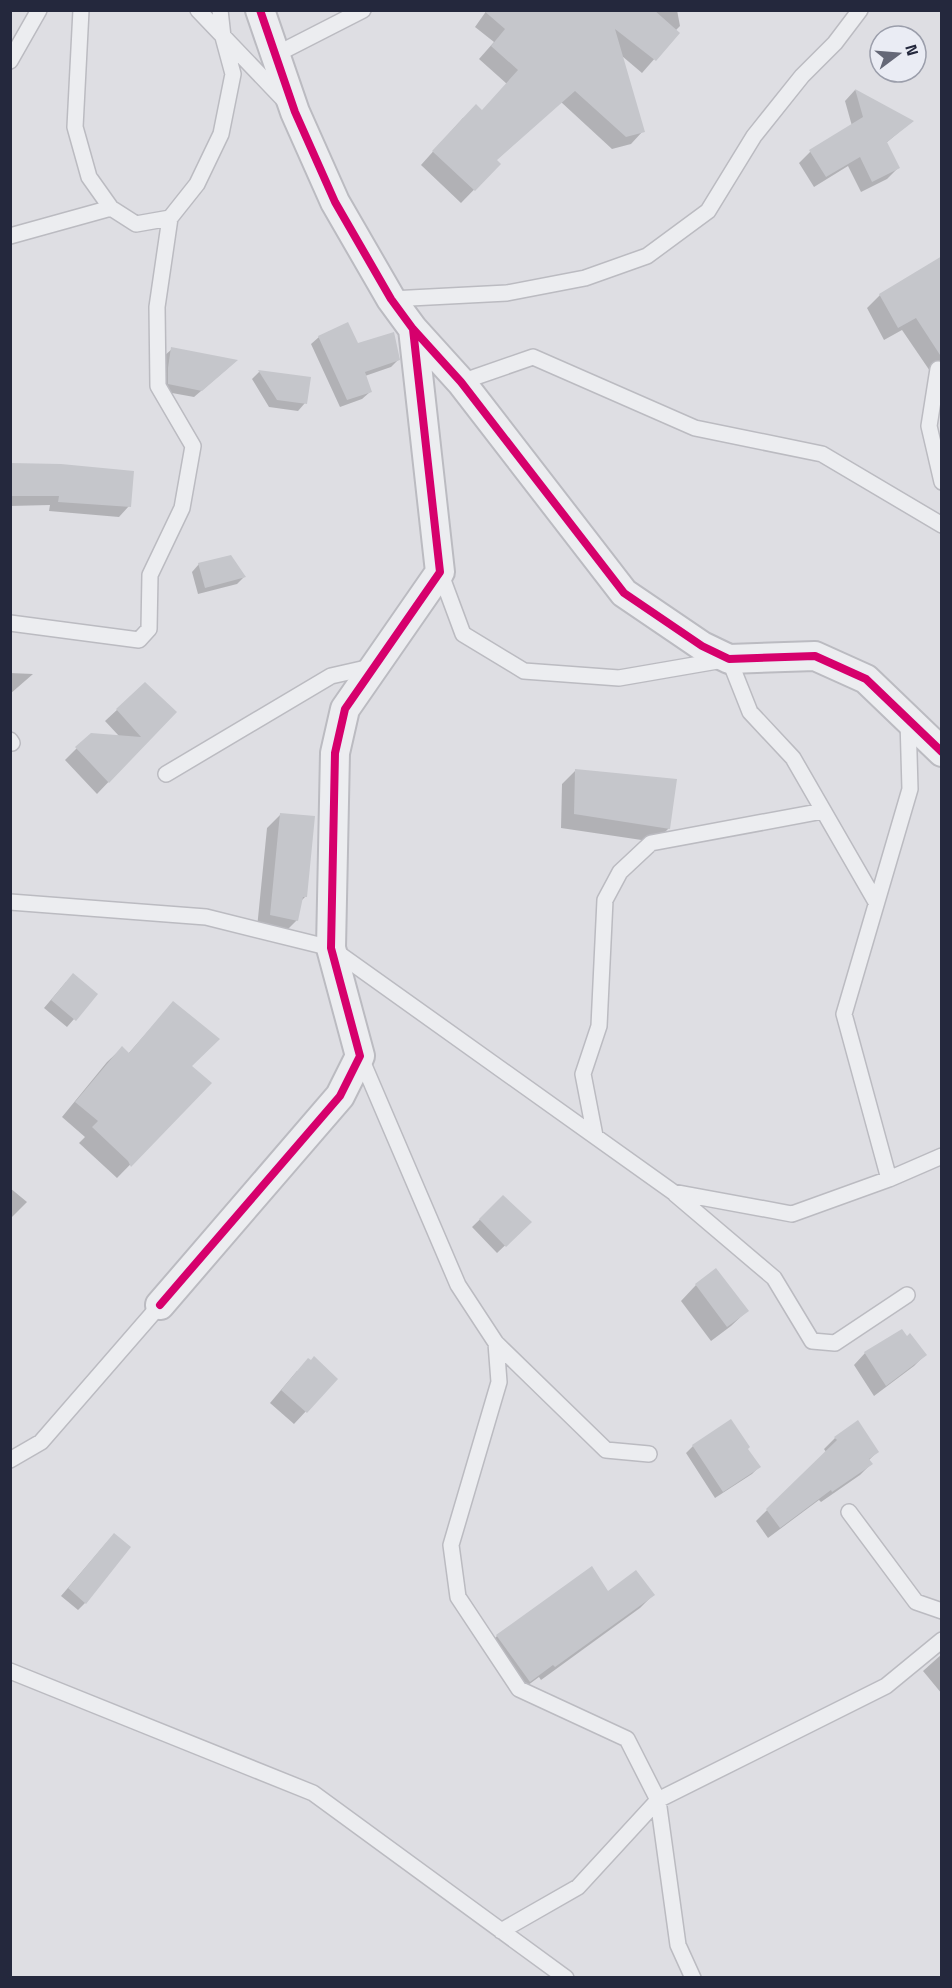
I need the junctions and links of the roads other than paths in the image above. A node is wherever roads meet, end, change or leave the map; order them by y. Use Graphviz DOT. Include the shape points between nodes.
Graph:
graph roads {
  1 [pos="39,10"];
  2 [pos="81,10"];
  3 [pos="198,10"];
  4 [pos="220,10"];
  5 [pos="260,10"];
  6 [pos="363,10"];
  7 [pos="860,10"];
  8 [pos="223,38"];
  9 [pos="275,55"];
  10 [pos="10,61"];
  11 [pos="295,112"];
  12 [pos="111,208"];
  13 [pos="170,218"];
  14 [pos="10,236"];
  15 [pos="391,299"];
  16 [pos="413,329"];
  17 [pos="938,369"];
  18 [pos="461,382"];
  19 [pos="942,482"];
  20 [pos="942,525"];
  21 [pos="440,572"];
  22 [pos="10,623"];
  23 [pos="729,659"];
  24 [pos="375,666"];
  25 [pos="908,720"];
  26 [pos="942,752"];
  27 [pos="166,774"];
  28 [pos="823,811"];
  29 [pos="10,902"];
  30 [pos="876,902"];
  31 [pos="331,948"];
  32 [pos="360,1056"];
  33 [pos="595,1136"];
  34 [pos="942,1156"];
  35 [pos="889,1179"];
  36 [pos="673,1192"];
  37 [pos="907,1295"];
  38 [pos="160,1305"];
  39 [pos="496,1342"];
  40 [pos="649,1454"];
  41 [pos="10,1460"];
  42 [pos="849,1512"];
  43 [pos="942,1611"];
  44 [pos="942,1640"];
  45 [pos="10,1671"];
  46 [pos="658,1800"];
  47 [pos="501,1931"];
  48 [pos="566,1977"];
  49 [pos="693,1977"];
  1 -- 10 [label="lane"];
  2 -- 12 [label="lane" via="75,127 89,177"];
  3 -- 8 [label="lane"];
  4 -- 8 [label="lane"];
  5 -- 9 [label="street"];
  6 -- 9 [label="lane"];
  7 -- 15 [label="lane" via="754,136 708,211 647,256 585,278 507,293"];
  8 -- 11 [label="lane"];
  8 -- 13 [label="lane" via="233,74 221,134 197,184"];
  9 -- 11 [label="street"];
  11 -- 15 [label="street" via="335,202"];
  12 -- 13 [label="lane" via="136,224"];
  12 -- 14 [label="lane"];
  13 -- 22 [label="lane" via="158,307 158,386 193,446 182,508 150,575 149,628 139,640"];
  15 -- 16 [label="street"];
  16 -- 18 [label="street"];
  16 -- 21 [label="street"];
  17 -- 19 [label="lane" via="929,426"];
  18 -- 20 [label="lane" via="533,357 695,428 822,454"];
  18 -- 23 [label="street" via="624,593 702,646"];
  21 -- 23 [label="lane" via="463,634 524,671 619,678"];
  21 -- 24 [label="street"];
  23 -- 25 [label="street" via="815,656 866,679"];
  23 -- 28 [label="lane" via="750,712 793,758"];
  24 -- 27 [label="lane" via="331,676"];
  24 -- 31 [label="street" via="345,709 335,753"];
  25 -- 26 [label="street"];
  25 -- 30 [label="lane" via="910,789"];
  28 -- 30 [label="lane"];
  28 -- 33 [label="lane" via="651,843 620,872 605,900 599,1026 583,1074"];
  29 -- 31 [label="lane" via="206,917"];
  30 -- 35 [label="lane" via="844,1014"];
  31 -- 32 [label="street"];
  31 -- 33 [label="lane"];
  32 -- 38 [label="street" via="340,1096"];
  32 -- 39 [label="lane" via="458,1285"];
  33 -- 36 [label="lane"];
  34 -- 35 [label="lane"];
  35 -- 36 [label="lane" via="792,1214"];
  36 -- 37 [label="lane" via="774,1278 812,1341 835,1343"];
  38 -- 41 [label="lane" via="41,1442"];
  39 -- 40 [label="lane" via="606,1450"];
  39 -- 46 [label="lane" via="500,1382 451,1545 458,1598 519,1689 627,1739"];
  42 -- 43 [label="lane" via="916,1602"];
  44 -- 46 [label="lane" via="886,1686"];
  45 -- 47 [label="lane" via="313,1793"];
  46 -- 47 [label="lane" via="578,1887"];
  46 -- 49 [label="lane" via="678,1945"];
  47 -- 48 [label="lane"];
}
